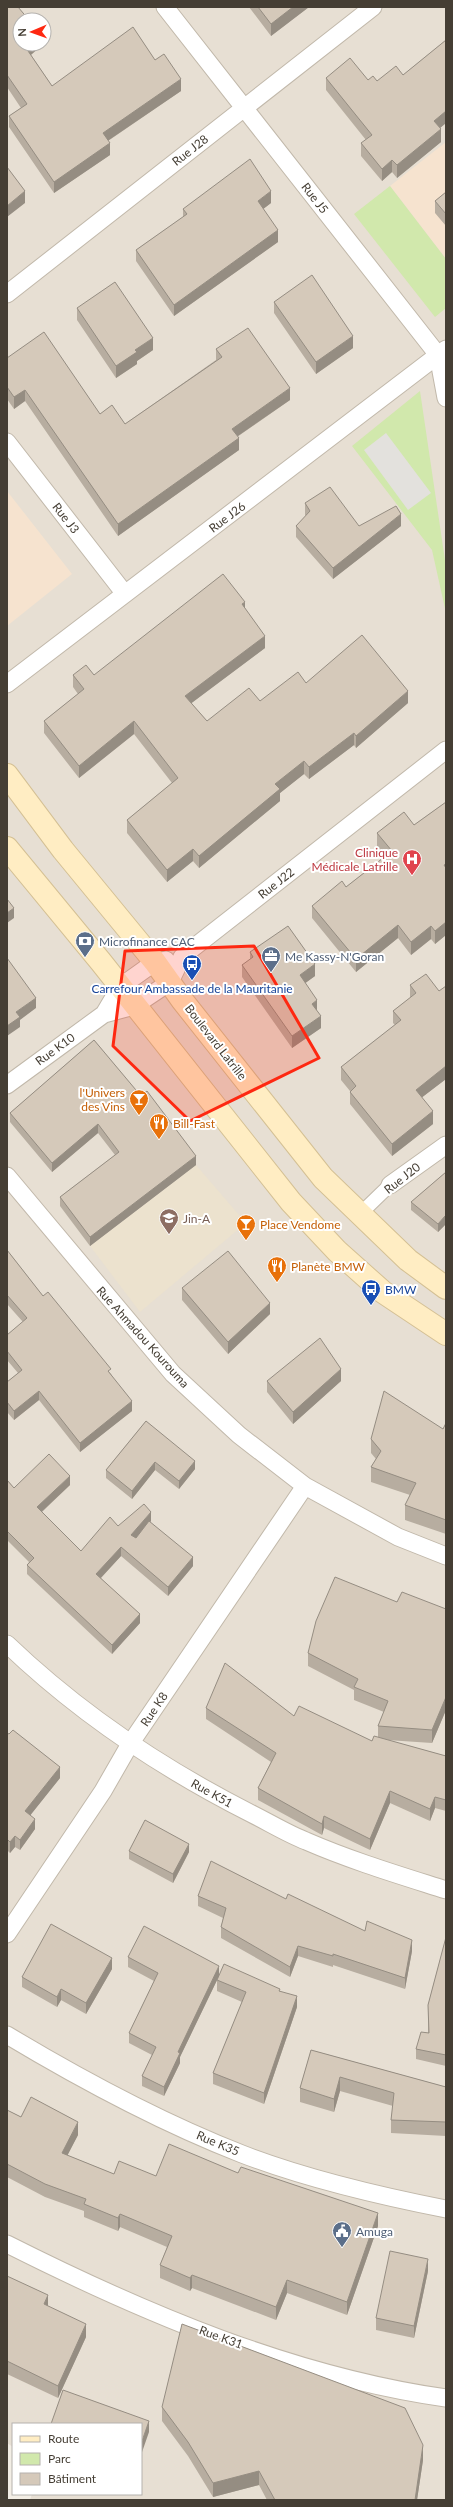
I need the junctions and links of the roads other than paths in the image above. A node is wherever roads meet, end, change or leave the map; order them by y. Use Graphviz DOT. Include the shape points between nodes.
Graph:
graph roads {
  1 [pos="165,7"];
  2 [pos="373,7"];
  3 [pos="244,108"];
  4 [pos="7,294"];
  5 [pos="442,352"];
  6 [pos="446,398"];
  7 [pos="7,442"];
  8 [pos="125,594"];
  9 [pos="7,684"];
  10 [pos="446,750"];
  11 [pos="7,775"];
  12 [pos="7,848"];
  13 [pos="182,957"];
  14 [pos="155,962"];
  15 [pos="170,982"];
  16 [pos="120,987"];
  17 [pos="134,1006"];
  18 [pos="104,1014"];
  19 [pos="7,1085"];
  20 [pos="446,1145"];
  21 [pos="7,1176"];
  22 [pos="390,1185"];
  23 [pos="360,1214"];
  24 [pos="446,1288"];
  25 [pos="446,1334"];
  26 [pos="305,1486"];
  27 [pos="446,1556"];
  28 [pos="7,1644"];
  29 [pos="130,1744"];
  30 [pos="446,1890"];
  31 [pos="7,1934"];
  32 [pos="7,2035"];
  33 [pos="446,2209"];
  34 [pos="7,2244"];
  35 [pos="446,2398"];
  1 -- 3 [label="street, Rue J5"];
  2 -- 3 [label="street, Rue J28"];
  3 -- 4 [label="street, Rue J28"];
  3 -- 5 [label="street, Rue J5"];
  5 -- 6 [label="street, Rue J5"];
  5 -- 8 [label="street, Rue J26"];
  7 -- 8 [label="street, Rue J3"];
  8 -- 9 [label="street, Rue J26"];
  10 -- 13 [label="street, Rue J22"];
  11 -- 14 [label="main road, Boulevard Latrille" via="63,850"];
  12 -- 16 [label="main road"];
  13 -- 14 [label="street, Rue J22"];
  13 -- 15 [label="street, Rue J22"];
  14 -- 15 [label="main road, Boulevard Latrille"];
  14 -- 16 [label="street, Rue J22"];
  15 -- 17 [label="street"];
  15 -- 23 [label="main road, Boulevard Latrille" via="323,1178"];
  16 -- 17 [label="main road"];
  16 -- 18 [label="street, Rue J22"];
  17 -- 18 [label="street"];
  17 -- 25 [label="main road" via="291,1202 337,1251 383,1292"];
  18 -- 19 [label="street, Rue K10"];
  20 -- 22 [label="street, Rue J20"];
  21 -- 26 [label="street, Rue Ahmadou Kourouma" via="173,1374 239,1435"];
  22 -- 23 [label="street, Rue J20"];
  23 -- 24 [label="main road, Boulevard Latrille" via="408,1260"];
  26 -- 27 [label="street, Rue Ahmadou Kourouma" via="398,1537"];
  26 -- 29 [label="street, Rue K8"];
  28 -- 29 [label="street, Rue K51" via="36,1672"];
  29 -- 30 [label="street, Rue K51" via="219,1797 305,1841"];
  29 -- 31 [label="street, Rue K8" via="103,1791"];
  32 -- 33 [label="street, Rue K35" via="67,2071 155,2116 242,2154 332,2182"];
  34 -- 35 [label="street, Rue K31" via="84,2283 211,2335 318,2370"];
}
